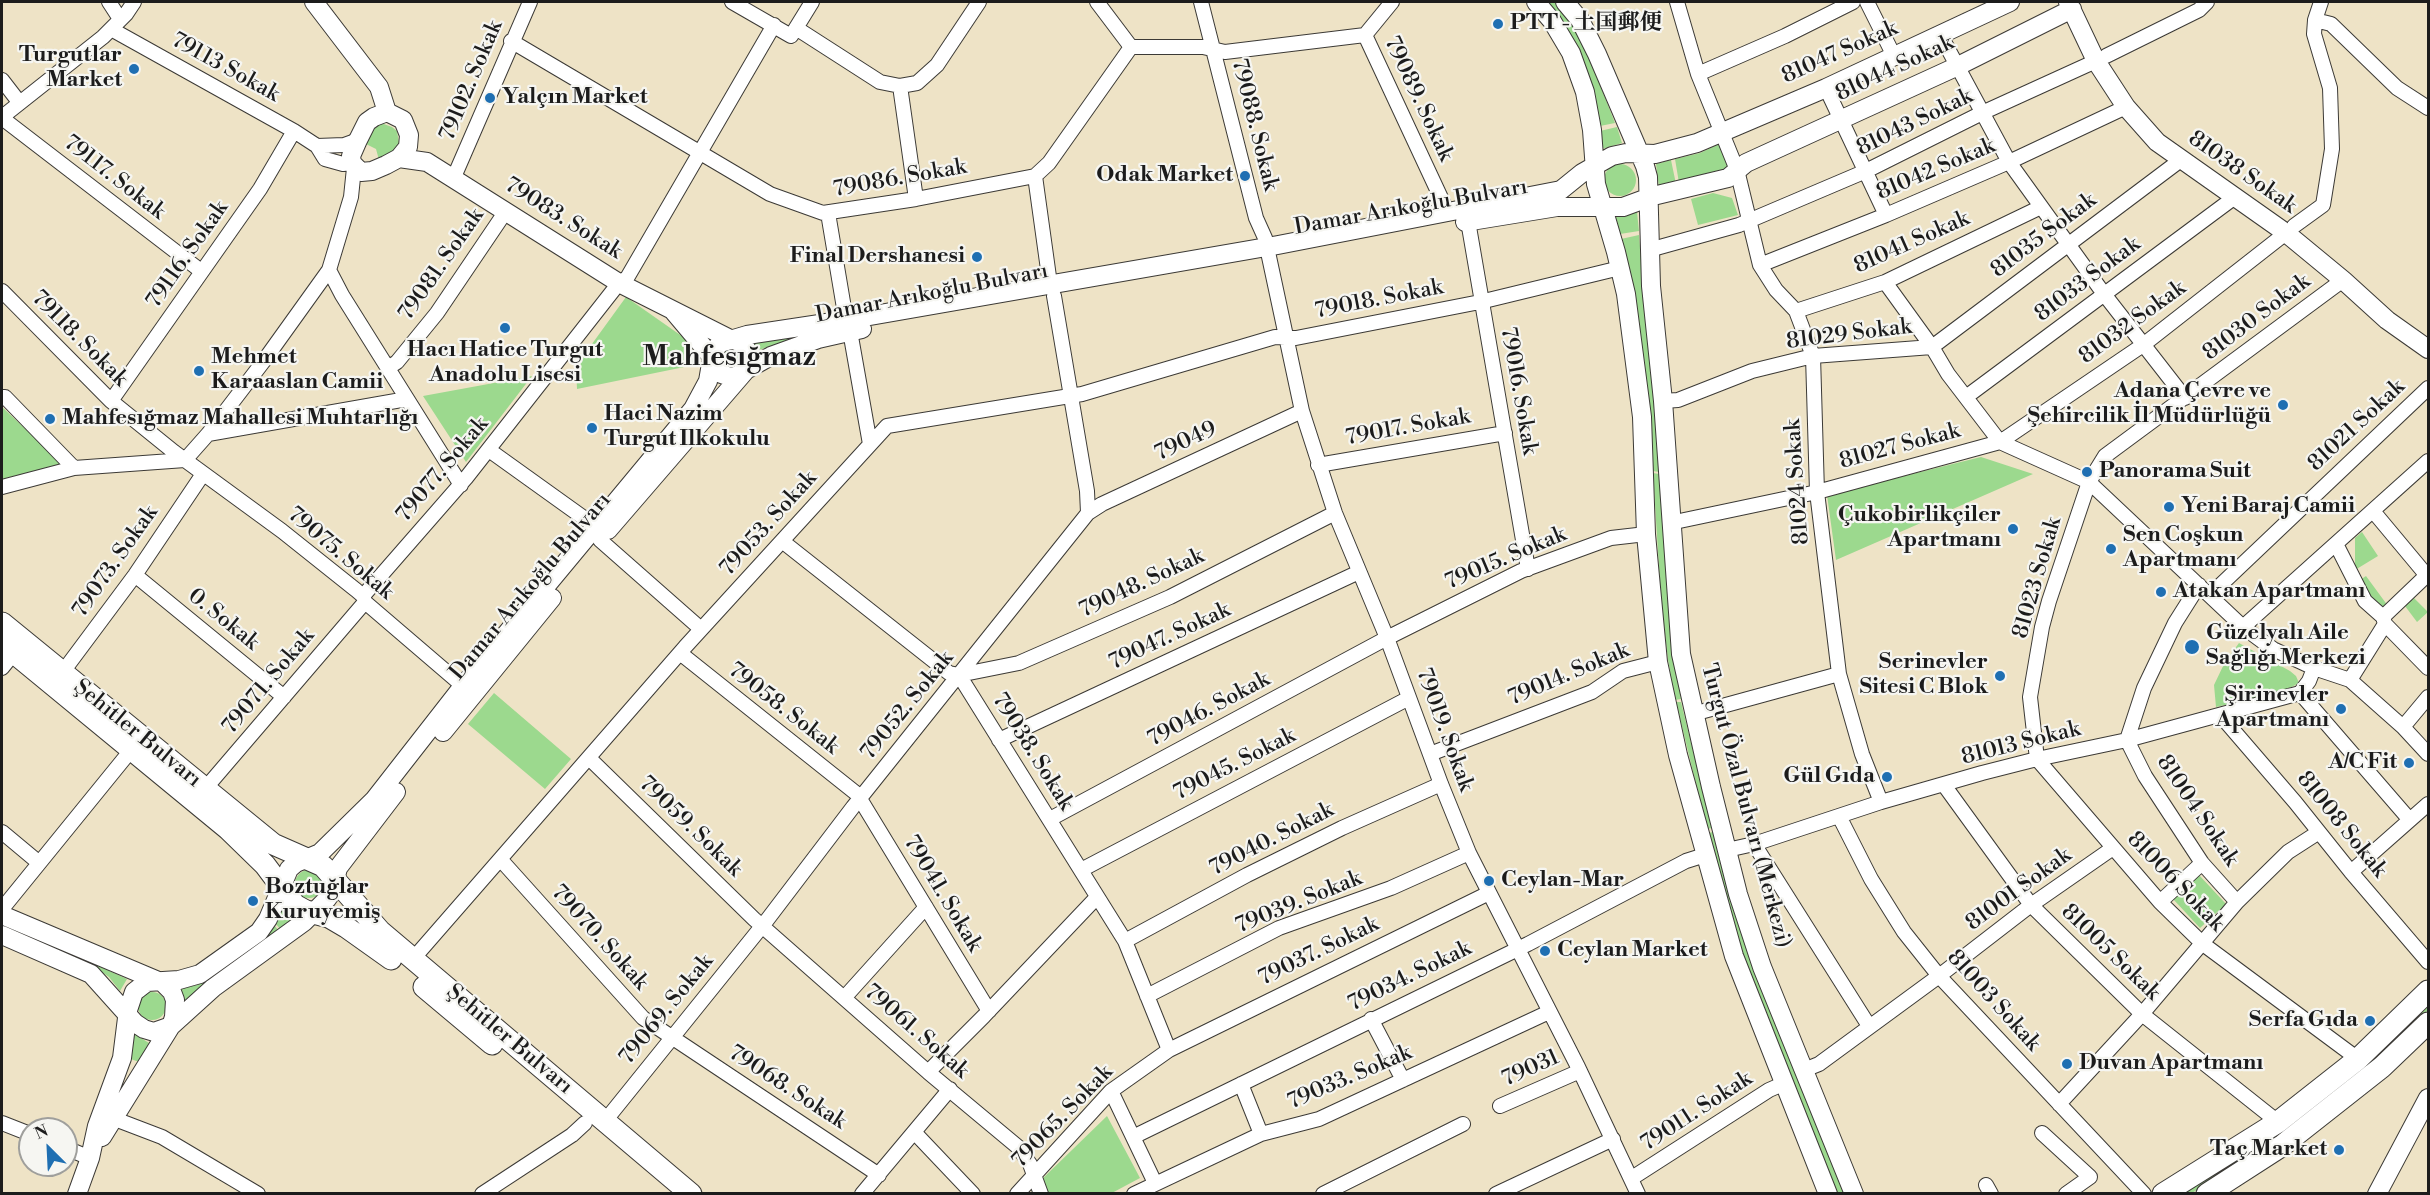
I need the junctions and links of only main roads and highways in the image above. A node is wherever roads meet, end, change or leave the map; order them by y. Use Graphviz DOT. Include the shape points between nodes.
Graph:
graph roads {
  1 [pos="314,2"];
  2 [pos="1536,2"];
  3 [pos="1565,2"];
  4 [pos="2010,2"];
  5 [pos="2073,4"];
  6 [pos="2101,58"];
  7 [pos="387,112"];
  8 [pos="409,135"];
  9 [pos="1639,155"];
  10 [pos="399,158"];
  11 [pos="428,162"];
  12 [pos="1595,166"];
  13 [pos="1648,198"];
  14 [pos="1603,206"];
  15 [pos="2290,230"];
  16 [pos="1268,253"];
  17 [pos="674,312"];
  18 [pos="848,326"];
  19 [pos="2428,337"];
  20 [pos="730,339"];
  21 [pos="2428,348"];
  22 [pos="712,357"];
  23 [pos="746,370"];
  24 [pos="598,533"];
  25 [pos="2,623"];
  26 [pos="6,654"];
  27 [pos="305,858"];
  28 [pos="334,881"];
  29 [pos="281,888"];
  30 [pos="313,913"];
  31 [pos="2,915"];
  32 [pos="2,935"];
  33 [pos="156,980"];
  34 [pos="2428,991"];
  35 [pos="129,1016"];
  36 [pos="2428,1023"];
  37 [pos="171,1026"];
  38 [pos="2428,1098"];
  39 [pos="107,1116"];
  40 [pos="595,1122"];
  41 [pos="77,1194"];
  42 [pos="669,1194"];
  43 [pos="691,1194"];
  44 [pos="1828,1194"];
  45 [pos="1854,1194"];
  46 [pos="2163,1194"];
  47 [pos="2206,1194"];
  48 [pos="2377,1194"];
  1 -- 7 [label="main road" via="379,87"];
  2 -- 12 [label="main road" via="1562,37 1579,73 1589,110"];
  3 -- 9 [label="main road" via="1587,32"];
  4 -- 9 [label="main road, 81047 Sokak" via="1697,143"];
  5 -- 6 [label="main road, 81038 Sokak"];
  5 -- 13 [label="main road, 81044 Sokak" via="1958,66 1746,163 1728,178"];
  6 -- 15 [label="main road, 81038 Sokak" via="2125,94 2156,128"];
  6 -- 15 [label="main road, 81038 Sokak" via="2126,107 2157,142"];
  7 -- 8 [label="main road" via="403,120"];
  7 -- 10 [label="main road" via="367,122 351,156 359,167"];
  8 -- 10 [label="main road" via="408,147"];
  8 -- 11 [label="main road"];
  9 -- 12 [label="main road" via="1612,156"];
  9 -- 13 [label="main road" via="1648,177"];
  10 -- 11 [label="main road"];
  11 -- 17 [label="main road, 79083. Sokak" via="618,283"];
  12 -- 14 [label="main road"];
  12 -- 16 [label="main road, Damar Arıkoğlu Bulvarı" via="1561,190"];
  13 -- 14 [label="main road" via="1623,207"];
  13 -- 45 [label="main road, Turgut Özal Bulvarı (Merkezi)" via="1681,654 1693,714 1738,894 1762,967"];
  14 -- 16 [label="main road, Damar Arıkoğlu Bulvarı" via="1525,211"];
  14 -- 44 [label="main road" via="1631,325 1659,662 1678,755 1734,956"];
  15 -- 19 [label="main road, 81038 Sokak"];
  15 -- 21 [label="main road, 81038 Sokak" via="2387,320"];
  16 -- 18 [label="main road, Damar Arıkoğlu Bulvarı"];
  17 -- 20 [label="main road, 79083. Sokak"];
  17 -- 22 [label="main road"];
  18 -- 20 [label="main road, Damar Arıkoğlu Bulvarı" via="747,334"];
  18 -- 23 [label="main road, Damar Arıkoğlu Bulvarı"];
  20 -- 22 [label="main road" via="720,343"];
  20 -- 23 [label="main road" via="746,347 750,359"];
  22 -- 23 [label="main road" via="715,369 724,376 736,376"];
  22 -- 24 [label="main road, Damar Arıkoğlu Bulvarı" via="708,381 693,409"];
  23 -- 24 [label="main road, Damar Arıkoğlu Bulvarı"];
  24 -- 27 [label="main road, Damar Arıkoğlu Bulvarı" via="463,686 374,800 320,853"];
  24 -- 28 [label="main road, Damar Arıkoğlu Bulvarı" via="383,808 338,868"];
  25 -- 27 [label="main road, Şehitler Bulvarı" via="273,844"];
  26 -- 29 [label="main road, Şehitler Bulvarı" via="132,749 236,836"];
  27 -- 28 [label="main road" via="323,866"];
  27 -- 29 [label="main road" via="289,869"];
  28 -- 30 [label="main road" via="327,899"];
  28 -- 40 [label="main road, Şehitler Bulvarı" via="371,923"];
  29 -- 30 [label="main road" via="295,905"];
  29 -- 33 [label="main road" via="268,919 247,942 200,974 179,980"];
  30 -- 37 [label="main road" via="213,988"];
  30 -- 40 [label="main road, Şehitler Bulvarı" via="329,917 375,946"];
  31 -- 33 [label="main road"];
  32 -- 35 [label="main road" via="91,974"];
  33 -- 35 [label="main road" via="134,992"];
  33 -- 37 [label="main road" via="168,987 175,1000"];
  34 -- 46 [label="main road" via="2358,1059 2278,1122"];
  35 -- 37 [label="main road" via="154,1032"];
  35 -- 39 [label="main road"];
  36 -- 47 [label="main road" via="2382,1067 2283,1145"];
  37 -- 39 [label="main road"];
  38 -- 48 [label="main road"];
  39 -- 41 [label="main road"];
  40 -- 42 [label="main road, Şehitler Bulvarı"];
  40 -- 43 [label="main road, Şehitler Bulvarı"];
}
